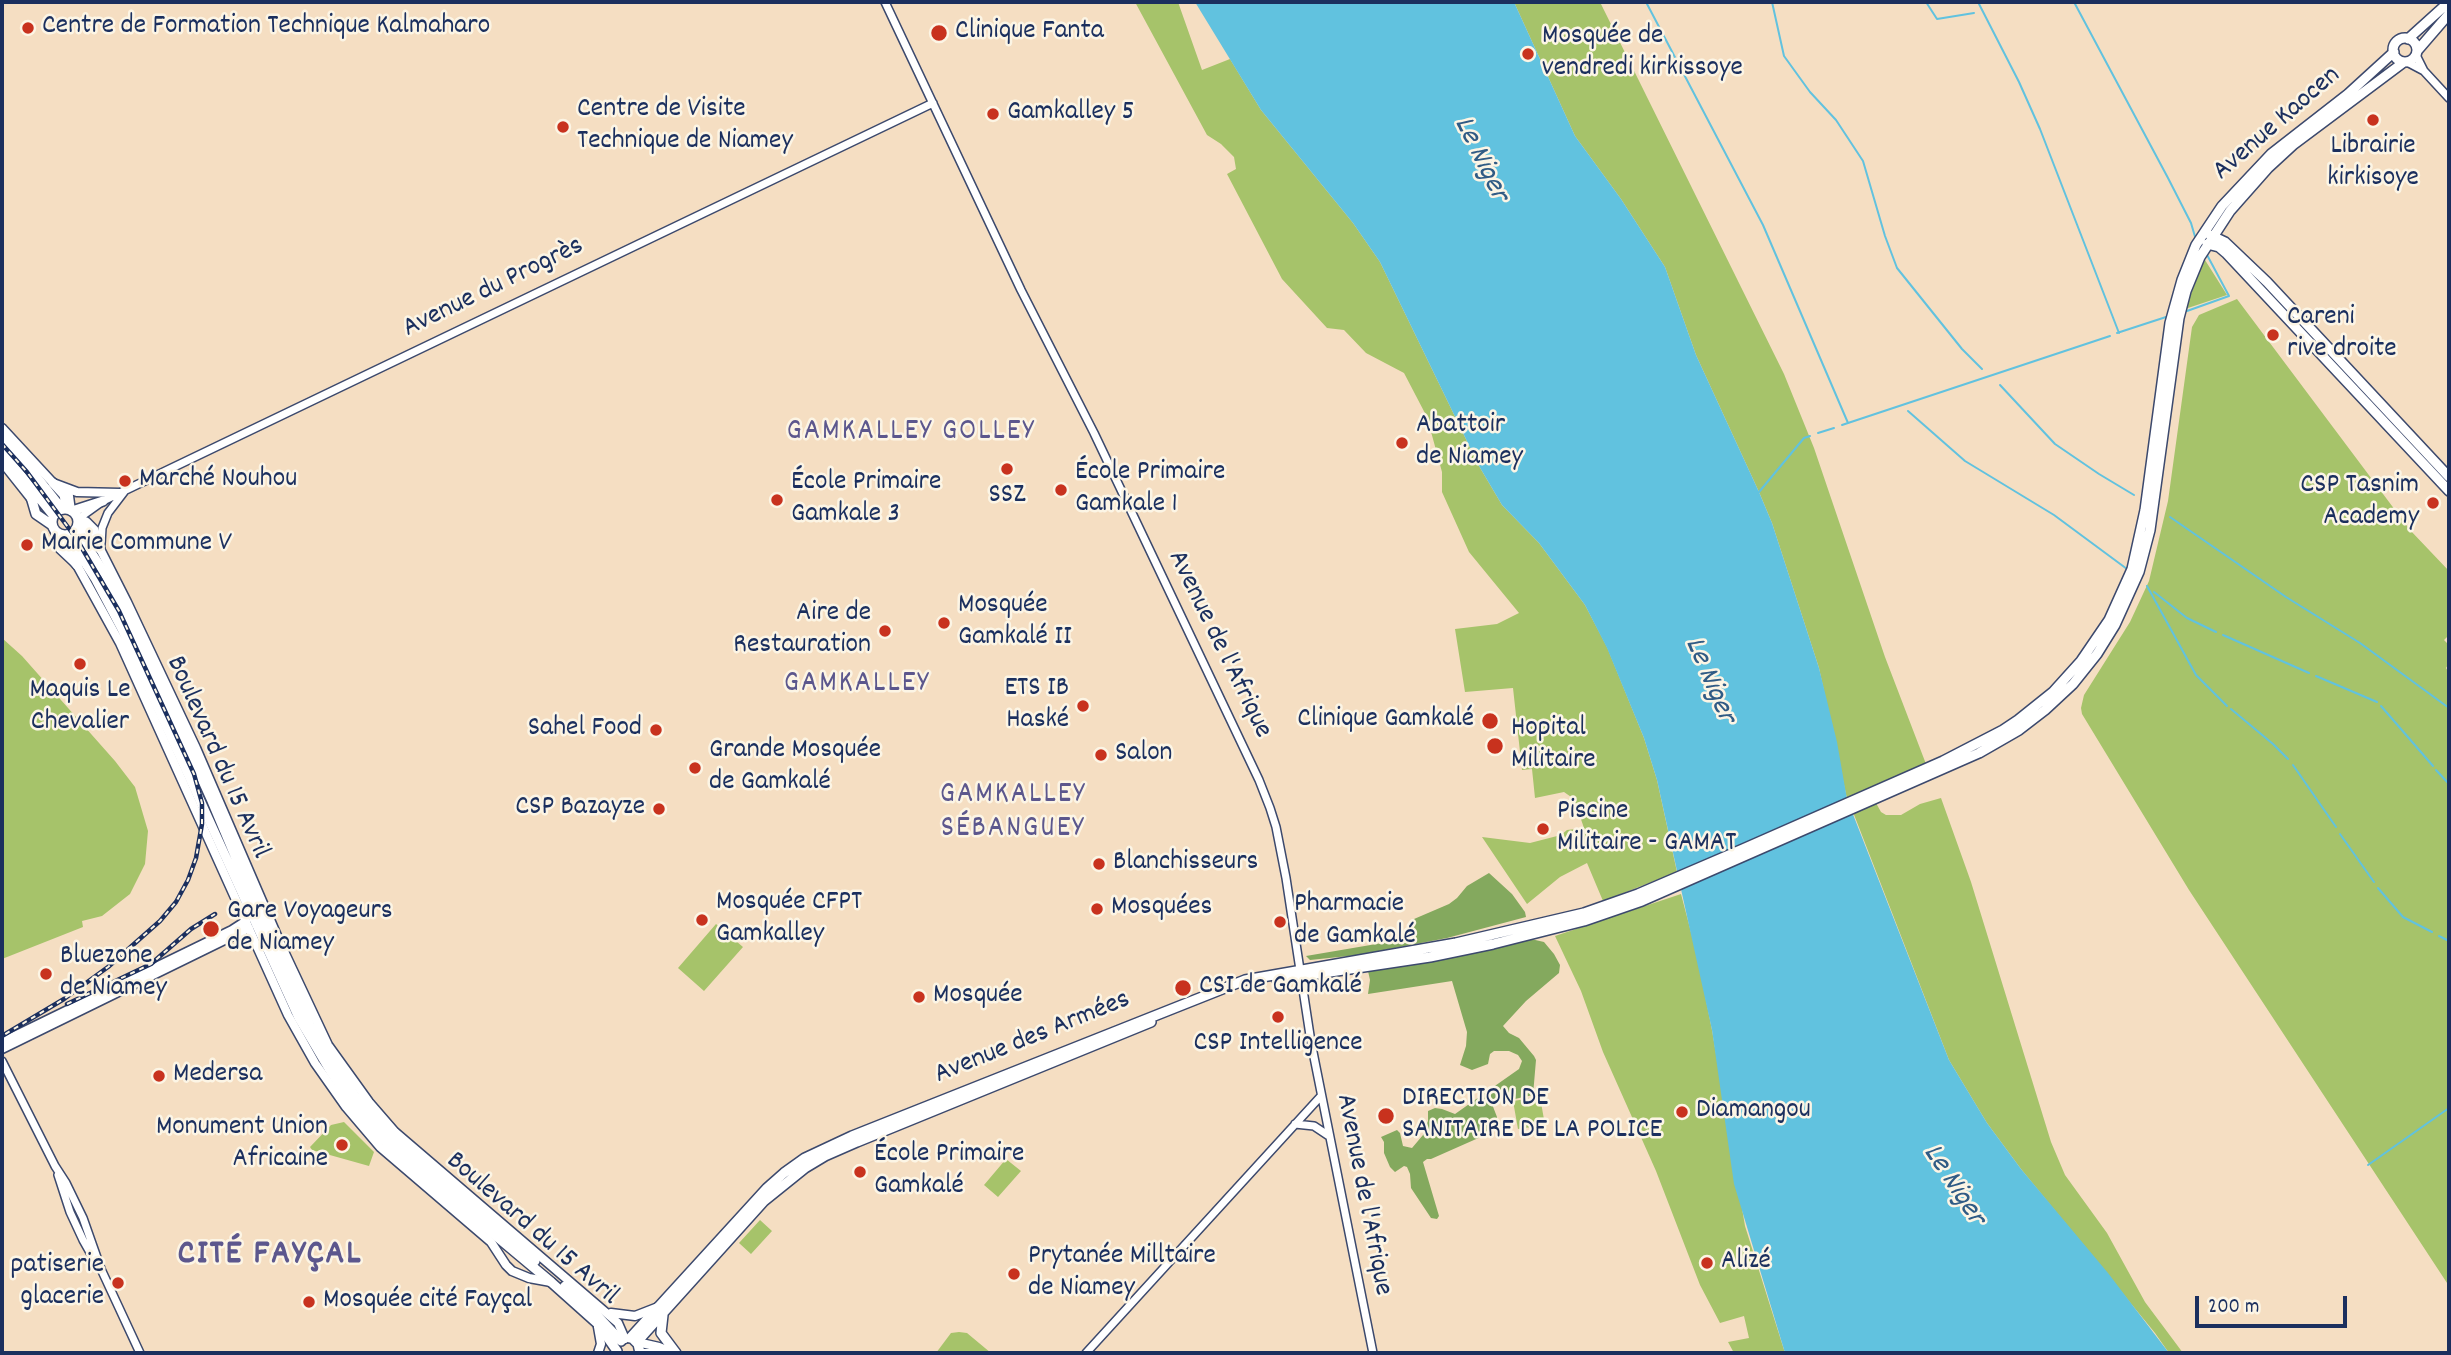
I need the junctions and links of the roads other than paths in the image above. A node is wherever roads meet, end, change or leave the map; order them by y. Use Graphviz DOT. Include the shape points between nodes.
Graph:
graph roads {
  1 [pos="885,2"];
  2 [pos="2449,2"];
  3 [pos="2449,14"];
  4 [pos="2408,39"];
  5 [pos="2394,52"];
  6 [pos="2417,53"];
  7 [pos="2406,62"];
  8 [pos="2424,71"];
  9 [pos="2449,98"];
  10 [pos="933,103"];
  11 [pos="2223,221"];
  12 [pos="2225,242"];
  13 [pos="2204,243"];
  14 [pos="2317,342"];
  15 [pos="2336,363"];
  16 [pos="2,428"];
  17 [pos="2,438"];
  18 [pos="2,452"];
  19 [pos="2,462"];
  20 [pos="2449,477"];
  21 [pos="57,485"];
  22 [pos="2449,491"];
  23 [pos="123,492"];
  24 [pos="31,497"];
  25 [pos="103,501"];
  26 [pos="65,521"];
  27 [pos="101,550"];
  28 [pos="77,565"];
  29 [pos="240,906"];
  30 [pos="248,925"];
  31 [pos="233,934"];
  32 [pos="224,938"];
  33 [pos="256,944"];
  34 [pos="1300,973"];
  35 [pos="2,1042"];
  36 [pos="2,1049"];
  37 [pos="2,1061"];
  38 [pos="1321,1096"];
  39 [pos="1304,1114"];
  40 [pos="1325,1116"];
  41 [pos="1294,1124"];
  42 [pos="1329,1136"];
  43 [pos="551,1282"];
  44 [pos="595,1308"];
  45 [pos="662,1309"];
  46 [pos="611,1313"];
  47 [pos="598,1324"];
  48 [pos="628,1340"];
  49 [pos="140,1353"];
  50 [pos="598,1353"];
  51 [pos="616,1353"];
  52 [pos="639,1353"];
  53 [pos="656,1353"];
  54 [pos="675,1353"];
  55 [pos="1086,1353"];
  56 [pos="1373,1353"];
  1 -- 10 [label="main road, Avenue de l'Afrique"];
  2 -- 4 [label="highway"];
  3 -- 6 [label="highway"];
  4 -- 5 [label="highway" via="2397,42"];
  4 -- 6 [label="highway" via="2415,43"];
  5 -- 7 [label="highway"];
  5 -- 13 [label="highway, Avenue Kaocen" via="2271,154 2221,206"];
  6 -- 7 [label="highway"];
  6 -- 8 [label="main road"];
  7 -- 8 [label="main road"];
  7 -- 11 [label="highway, Avenue Kaocen" via="2293,145 2246,190"];
  8 -- 9 [label="main road"];
  10 -- 23 [label="main road, Avenue du Progrès"];
  10 -- 34 [label="main road, Avenue de l'Afrique" via="1259,780 1278,833"];
  11 -- 12 [label="highway"];
  11 -- 13 [label="highway, Avenue Kaocen"];
  12 -- 13 [label="highway"];
  12 -- 14 [label="highway" via="2267,282"];
  13 -- 14 [label="highway" via="2226,253"];
  13 -- 34 [label="highway, Avenue des Armées" via="2179,318 2150,497 2146,551 2115,625 2097,654 2019,730 1990,747 1642,901 1584,921 1430,957"];
  14 -- 15 [label="highway"];
  15 -- 20 [label="highway"];
  15 -- 22 [label="highway"];
  16 -- 21 [label="main road"];
  17 -- 26 [label="highway, Boulevard du 15 Avril" via="24,461"];
  18 -- 26 [label="highway, Boulevard du 15 Avril"];
  19 -- 24 [label="main road"];
  21 -- 23 [label="main road" via="86,494"];
  21 -- 26 [label="highway" via="64,495"];
  23 -- 25 [label="main road, Avenue du Progrès"];
  23 -- 27 [label="main road" via="105,521"];
  24 -- 26 [label="highway" via="36,514"];
  25 -- 26 [label="highway"];
  26 -- 27 [label="highway" via="86,522"];
  26 -- 28 [label="highway" via="64,547"];
  26 -- 43 [label="highway, Boulevard du 15 Avril" via="122,629 299,1018 331,1072 392,1149"];
  26 -- 44 [label="highway, Boulevard du 15 Avril" via="105,574 133,627 310,1025 355,1096 391,1138"];
  27 -- 44 [label="main road, Boulevard du 15 Avril" via="185,724 328,1045 405,1142"];
  28 -- 29 [label="main road, Boulevard du 15 Avril" via="120,643"];
  29 -- 30 [label="main road, Boulevard du 15 Avril"];
  29 -- 31 [label="main road"];
  30 -- 31 [label="main road"];
  30 -- 33 [label="main road, Boulevard du 15 Avril"];
  31 -- 32 [label="main road"];
  31 -- 33 [label="main road"];
  32 -- 35 [label="main road"];
  32 -- 36 [label="main road"];
  33 -- 43 [label="main road, Boulevard du 15 Avril" via="303,1043 371,1137 491,1242 512,1271"];
  34 -- 38 [label="main road, Avenue de l'Afrique"];
  34 -- 45 [label="highway, Avenue des Armées" via="1223,993 804,1167 771,1193"];
  37 -- 49 [label="main road"];
  38 -- 39 [label="main road"];
  38 -- 40 [label="main road, Avenue de l'Afrique"];
  39 -- 40 [label="main road"];
  39 -- 41 [label="main road"];
  40 -- 42 [label="main road, Avenue de l'Afrique"];
  41 -- 42 [label="main road" via="1310,1125"];
  41 -- 55 [label="main road"];
  42 -- 56 [label="main road, Avenue de l'Afrique"];
  43 -- 47 [label="highway, Boulevard du 15 Avril"];
  44 -- 46 [label="main road, Boulevard du 15 Avril"];
  44 -- 48 [label="highway, Boulevard du 15 Avril"];
  45 -- 46 [label="main road" via="635,1316"];
  45 -- 48 [label="highway, Avenue des Armées"];
  45 -- 54 [label="highway" via="661,1333"];
  46 -- 48 [label="main road, Boulevard du 15 Avril" via="625,1324"];
  47 -- 50 [label="main road"];
  47 -- 51 [label="highway, Boulevard du 15 Avril"];
  48 -- 51 [label="highway"];
  48 -- 52 [label="highway"];
  48 -- 54 [label="main road"];
  52 -- 53 [label="main road"];
}
